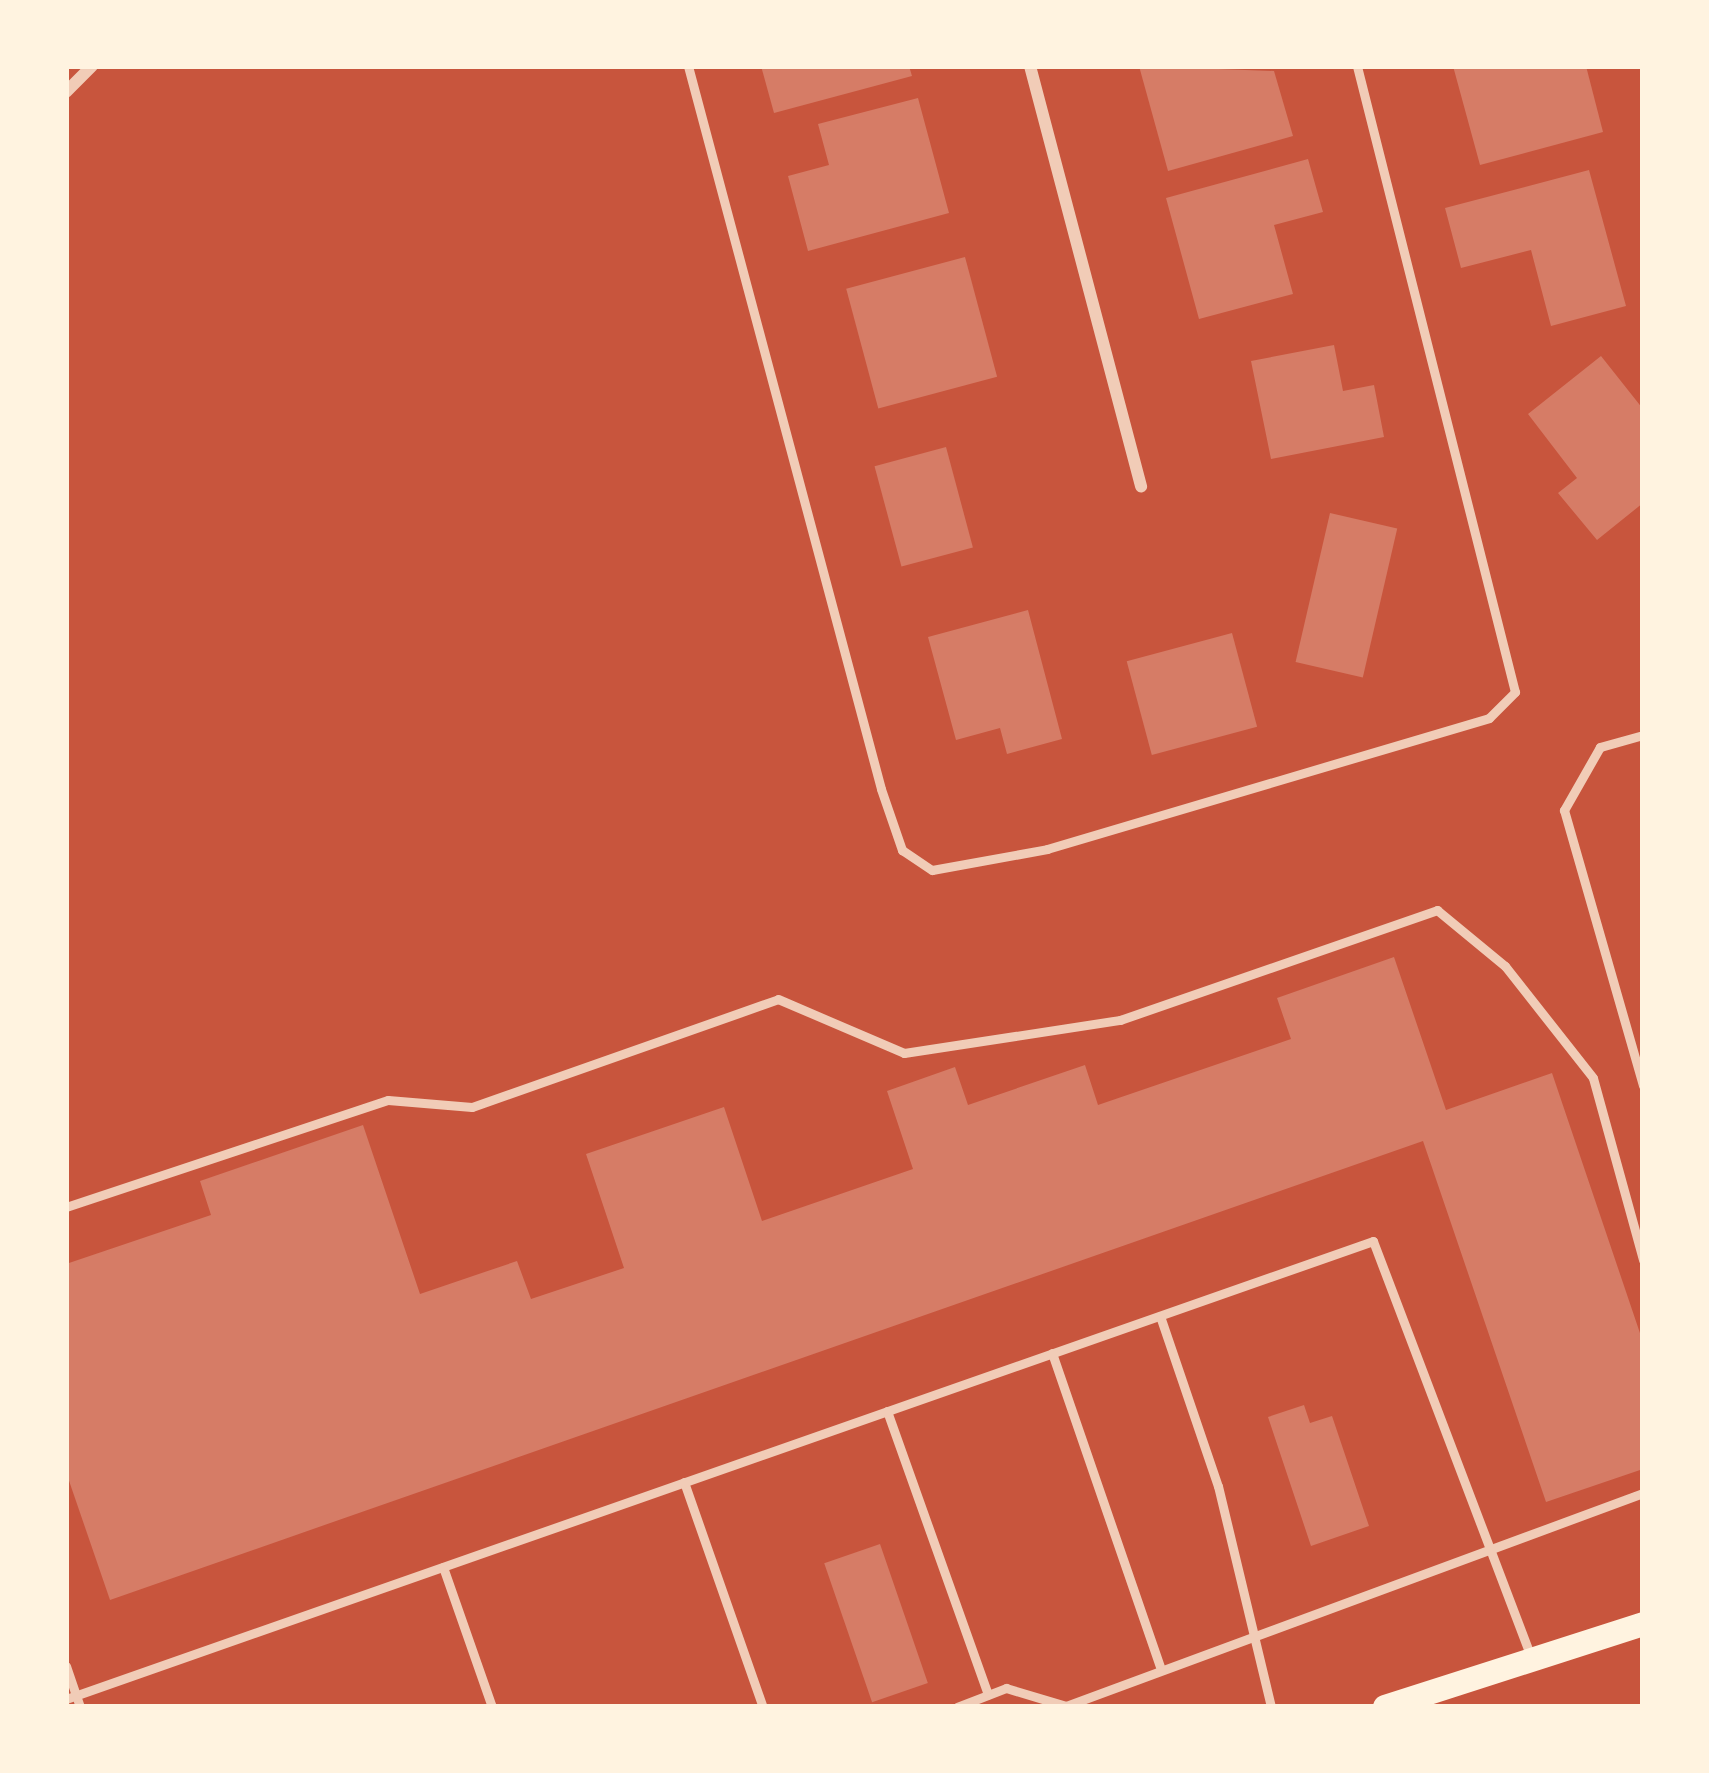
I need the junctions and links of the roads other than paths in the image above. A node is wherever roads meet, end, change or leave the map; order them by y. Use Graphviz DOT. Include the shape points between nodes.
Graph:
graph roads {
  1 [pos="92,66"];
  2 [pos="688,66"];
  3 [pos="1030,66"];
  4 [pos="1357,66"];
  5 [pos="66,92"];
  6 [pos="1141,487"];
  7 [pos="1643,735"];
  8 [pos="1643,1086"];
  9 [pos="66,1207"];
  10 [pos="1643,1260"];
  11 [pos="1160,1316"];
  12 [pos="1052,1353"];
  13 [pos="886,1411"];
  14 [pos="684,1482"];
  15 [pos="1643,1493"];
  16 [pos="1490,1554"];
  17 [pos="443,1567"];
  18 [pos="1643,1624"];
  19 [pos="1256,1634"];
  20 [pos="1532,1660"];
  21 [pos="66,1666"];
  22 [pos="1161,1670"];
  23 [pos="988,1695"];
  24 [pos="74,1700"];
  25 [pos="492,1707"];
  26 [pos="764,1707"];
  27 [pos="957,1707"];
  28 [pos="1271,1707"];
  29 [pos="1385,1707"];
  1 -- 5 [label="street"];
  2 -- 4 [label="lane" via="881,789 902,850 932,870 1047,849 1490,718 1515,692"];
  3 -- 6 [label="street"];
  7 -- 8 [label="lane" via="1600,747 1564,810"];
  9 -- 10 [label="lane" via="388,1100 472,1107 778,998 904,1053 1120,1020 1437,910 1505,966 1593,1078"];
  11 -- 12 [label="lane"];
  11 -- 16 [label="lane" via="1373,1241"];
  11 -- 19 [label="lane"];
  12 -- 13 [label="lane"];
  12 -- 22 [label="lane"];
  13 -- 14 [label="lane"];
  13 -- 23 [label="lane"];
  14 -- 17 [label="lane"];
  14 -- 26 [label="lane"];
  15 -- 16 [label="lane"];
  16 -- 19 [label="lane"];
  16 -- 20 [label="lane"];
  17 -- 24 [label="lane"];
  17 -- 25 [label="lane"];
  18 -- 20 [label="main road"];
  19 -- 22 [label="lane"];
  19 -- 28 [label="lane"];
  20 -- 29 [label="main road"];
  21 -- 24 [label="lane"];
  22 -- 23 [label="lane" via="1066,1706 1006,1688"];
  23 -- 27 [label="lane"];
}
